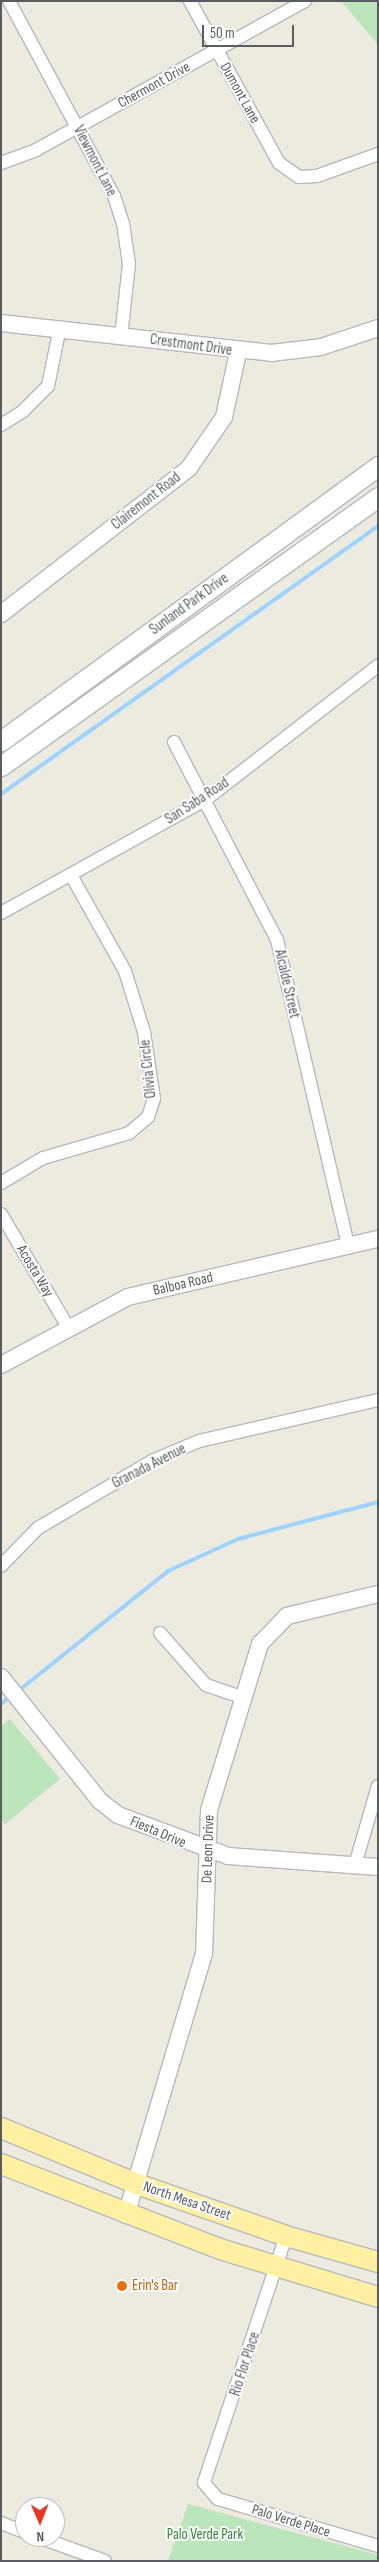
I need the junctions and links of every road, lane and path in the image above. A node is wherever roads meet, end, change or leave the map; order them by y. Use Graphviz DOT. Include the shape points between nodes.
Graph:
graph roads {
  1 [pos="9,1"];
  2 [pos="190,1"];
  3 [pos="304,1"];
  4 [pos="217,50"];
  5 [pos="78,127"];
  6 [pos="378,154"];
  7 [pos="1,163"];
  8 [pos="1,323"];
  9 [pos="60,327"];
  10 [pos="378,328"];
  11 [pos="121,336"];
  12 [pos="238,352"];
  13 [pos="1,425"];
  14 [pos="378,466"];
  15 [pos="378,497"];
  16 [pos="1,614"];
  17 [pos="378,666"];
  18 [pos="1,741"];
  19 [pos="174,742"];
  20 [pos="1,766"];
  21 [pos="205,800"];
  22 [pos="71,875"];
  23 [pos="1,913"];
  24 [pos="1,1183"];
  25 [pos="1,1214"];
  26 [pos="378,1238"];
  27 [pos="348,1246"];
  28 [pos="68,1327"];
  29 [pos="1,1365"];
  30 [pos="378,1400"];
  31 [pos="1,1566"];
  32 [pos="378,1594"];
  33 [pos="160,1633"];
  34 [pos="6,1683"];
  35 [pos="243,1698"];
  36 [pos="378,1786"];
  37 [pos="206,1851"];
  38 [pos="354,1865"];
  39 [pos="378,1866"];
  40 [pos="1,2128"];
  41 [pos="1,2164"];
  42 [pos="137,2184"];
  43 [pos="126,2215"];
  44 [pos="286,2236"];
  45 [pos="378,2262"];
  46 [pos="276,2268"];
  47 [pos="378,2297"];
  48 [pos="207,2490"];
  49 [pos="1,2524"];
  50 [pos="15,2529"];
  51 [pos="378,2546"];
  52 [pos="65,2547"];
  53 [pos="105,2561"];
  1 -- 5 [label="street, Viewmont Lane"];
  2 -- 4 [label="street, Dumont Lane"];
  3 -- 4 [label="street, Chermont Drive"];
  4 -- 5 [label="street, Chermont Drive"];
  4 -- 6 [label="street, Dumont Lane" via="279,163 298,177 317,176"];
  5 -- 7 [label="street, Chermont Drive"];
  5 -- 11 [label="street, Viewmont Lane" via="123,223 129,264"];
  8 -- 9 [label="street, Crestmont Drive"];
  9 -- 11 [label="street, Crestmont Drive"];
  9 -- 13 [label="street" via="48,386 39,398"];
  10 -- 12 [label="street, Crestmont Drive" via="321,347"];
  11 -- 12 [label="street, Crestmont Drive"];
  12 -- 16 [label="street, Clairemont Road" via="224,417 189,468"];
  14 -- 18 [label="main road, Sunland Park Drive"];
  15 -- 20 [label="main road, Sunland Park Drive"];
  17 -- 21 [label="street, San Saba Road"];
  19 -- 21 [label="street, Alcalde Street"];
  21 -- 22 [label="street, San Saba Road"];
  21 -- 27 [label="street, Alcalde Street" via="276,940"];
  22 -- 23 [label="street, San Saba Road"];
  22 -- 24 [label="street, Olivia Circle" via="126,971 144,1032 154,1099 148,1117 129,1133 49,1155"];
  25 -- 28 [label="street, Acosta Way"];
  26 -- 27 [label="street, Balboa Road"];
  27 -- 28 [label="street, Balboa Road" via="128,1297"];
  28 -- 29 [label="street, Balboa Road"];
  30 -- 31 [label="street, Granada Avenue" via="199,1441 154,1460 38,1528"];
  32 -- 35 [label="street, De Leon Drive" via="287,1616 273,1626 260,1644"];
  33 -- 35 [label="street" via="206,1685"];
  34 -- 37 [label="street, Fiesta Drive" via="100,1802 118,1815"];
  35 -- 37 [label="street, De Leon Drive" via="209,1810"];
  36 -- 38 [label="street"];
  37 -- 38 [label="street, Fiesta Drive"];
  37 -- 42 [label="street, De Leon Drive" via="204,1954"];
  38 -- 39 [label="street, Fiesta Drive"];
  40 -- 42 [label="main road, North Mesa Street"];
  41 -- 43 [label="main road"];
  42 -- 43 [label="street, De Leon Drive"];
  42 -- 44 [label="main road, North Mesa Street"];
  43 -- 46 [label="main road"];
  44 -- 45 [label="main road, North Mesa Street"];
  44 -- 46 [label="street, Rio Flor Place"];
  46 -- 47 [label="main road"];
  46 -- 48 [label="street, Rio Flor Place" via="204,2476"];
  48 -- 51 [label="street, Palo Verde Place" via="218,2499"];
  49 -- 50 [label="street"];
  52 -- 53 [label="street"];
}
